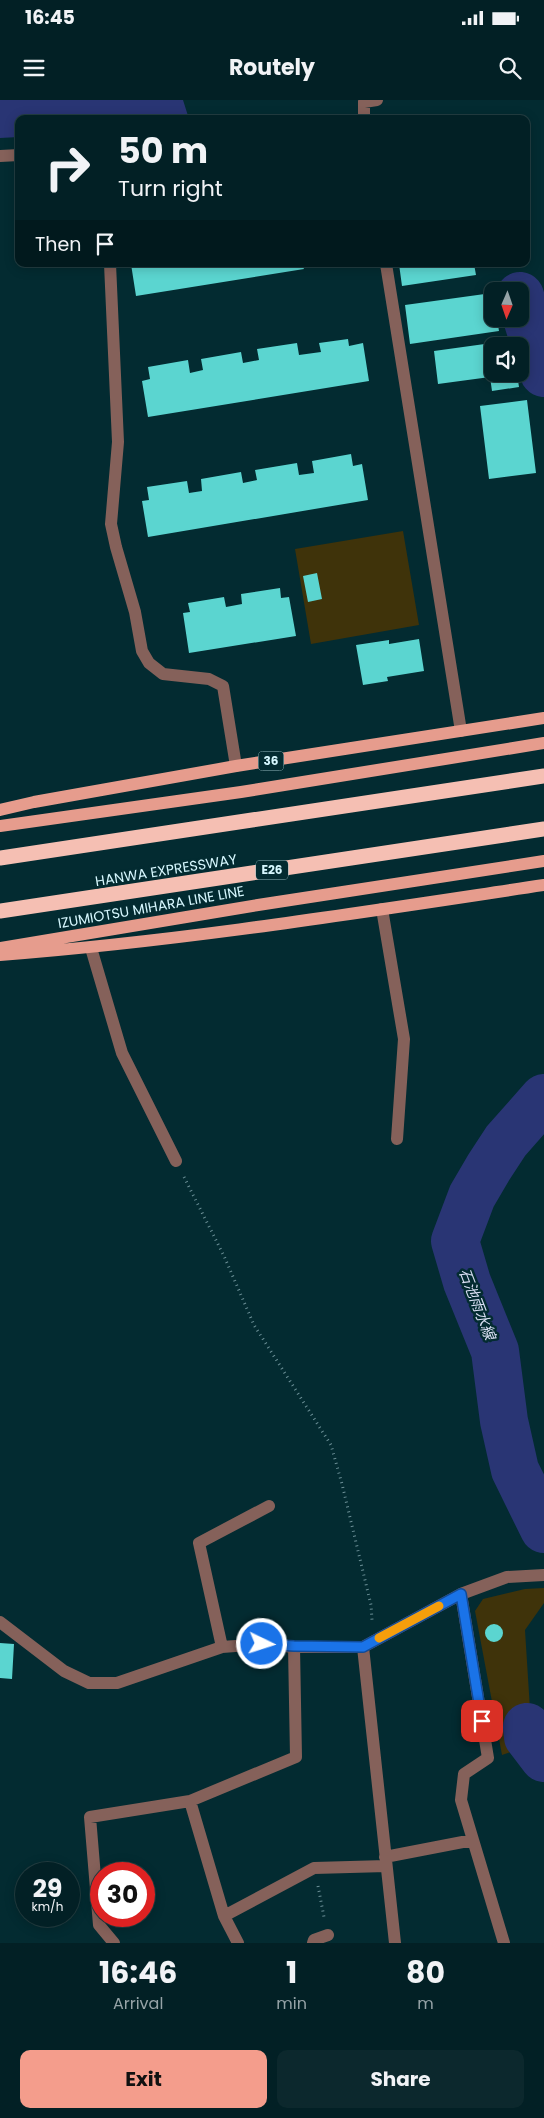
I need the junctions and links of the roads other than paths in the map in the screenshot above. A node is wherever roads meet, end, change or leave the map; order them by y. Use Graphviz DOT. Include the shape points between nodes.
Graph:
graph roads {
  1 [pos="377,100"];
  2 [pos="364,101"];
  3 [pos="364,115"];
  4 [pos="15,155"];
  5 [pos="0,156"];
  6 [pos="110,267"];
  7 [pos="386,267"];
  8 [pos="544,718"];
  9 [pos="461,731"];
  10 [pos="544,744"];
  11 [pos="236,766"];
  12 [pos="544,776"];
  13 [pos="0,810"];
  14 [pos="0,826"];
  15 [pos="544,829"];
  16 [pos="0,858"];
  17 [pos="544,861"];
  18 [pos="544,885"];
  19 [pos="382,909"];
  20 [pos="0,911"];
  21 [pos="0,948"];
  22 [pos="91,948"];
  23 [pos="0,955"];
  24 [pos="397,1139"];
  25 [pos="176,1161"];
  26 [pos="269,1506"];
  27 [pos="544,1575"];
  28 [pos="461,1594"];
  29 [pos="0,1622"];
  30 [pos="368,1644"];
  31 [pos="294,1646"];
  32 [pos="222,1647"];
  33 [pos="190,1801"];
  34 [pos="474,1840"];
  35 [pos="386,1861"];
  36 [pos="224,1916"];
  37 [pos="328,1935"];
  38 [pos="114,1943"];
  39 [pos="238,1943"];
  40 [pos="313,1943"];
  41 [pos="395,1943"];
  42 [pos="504,1943"];
  1 -- 2 [label="street"];
  2 -- 3 [label="street"];
  4 -- 5 [label="street"];
  6 -- 11 [label="street" via="118,442 111,524 142,651 149,663 163,674 209,679 224,686"];
  7 -- 9 [label="street"];
  8 -- 9 [label="main road, 36"];
  9 -- 11 [label="main road, 36"];
  10 -- 14 [label="main road, 36"];
  11 -- 13 [label="main road, 36"];
  12 -- 16 [label="highway"];
  15 -- 20 [label="highway, HANWA EXPRESSWAY / E26"];
  17 -- 21 [label="main road, IZUMIOTSU MIHARA LINE LINE" via="258,904"];
  18 -- 19 [label="main road"];
  19 -- 22 [label="main road"];
  19 -- 24 [label="street" via="404,1040"];
  22 -- 23 [label="main road"];
  22 -- 25 [label="street" via="122,1053"];
  26 -- 32 [label="street" via="199,1543"];
  27 -- 28 [label="street" via="507,1577"];
  28 -- 30 [label="street"];
  28 -- 34 [label="street" via="488,1758 464,1774 461,1800"];
  29 -- 32 [label="street" via="64,1671 88,1683 117,1683"];
  30 -- 31 [label="street"];
  30 -- 35 [label="street"];
  31 -- 32 [label="street"];
  31 -- 33 [label="street" via="296,1757"];
  33 -- 36 [label="street"];
  33 -- 38 [label="street" via="90,1817 99,1925"];
  34 -- 35 [label="street"];
  34 -- 42 [label="street"];
  35 -- 36 [label="street" via="314,1868"];
  35 -- 41 [label="street"];
  36 -- 39 [label="street"];
  37 -- 40 [label="street"];
}
